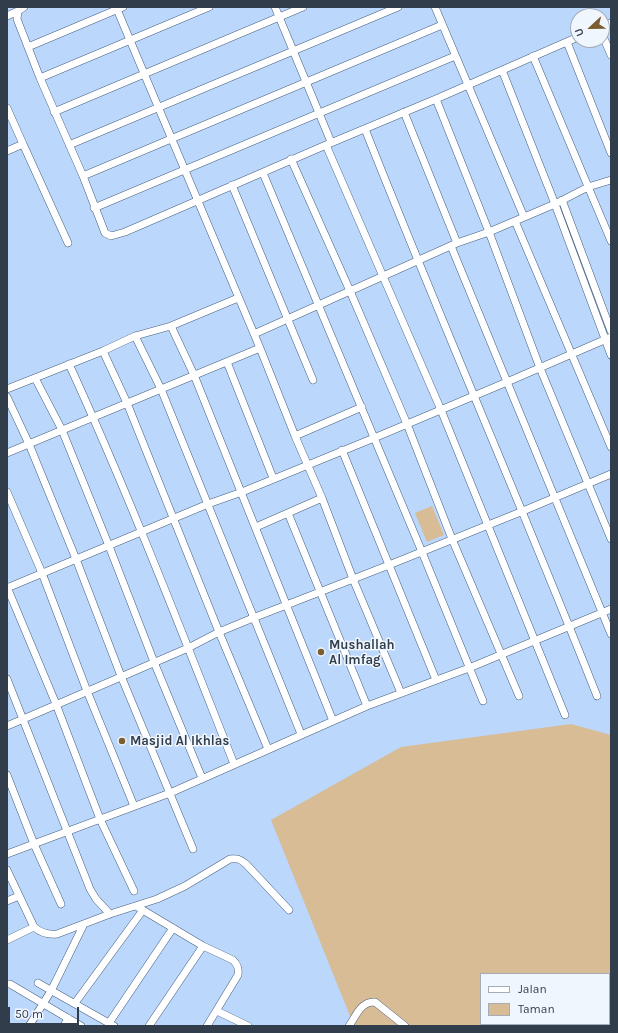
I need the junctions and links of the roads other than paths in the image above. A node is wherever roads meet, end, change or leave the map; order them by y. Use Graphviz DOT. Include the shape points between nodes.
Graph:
graph roads {
  1 [pos="208,7"];
  2 [pos="275,7"];
  3 [pos="303,7"];
  4 [pos="398,7"];
  5 [pos="434,7"];
  6 [pos="119,8"];
  7 [pos="21,9"];
  8 [pos="7,16"];
  9 [pos="279,17"];
  10 [pos="442,25"];
  11 [pos="130,40"];
  12 [pos="570,41"];
  13 [pos="567,42"];
  14 [pos="28,47"];
  15 [pos="293,51"];
  16 [pos="455,56"];
  17 [pos="533,56"];
  18 [pos="502,70"];
  19 [pos="144,74"];
  20 [pos="40,78"];
  21 [pos="306,82"];
  22 [pos="468,86"];
  23 [pos="436,99"];
  24 [pos="158,107"];
  25 [pos="7,108"];
  26 [pos="54,112"];
  27 [pos="404,112"];
  28 [pos="319,113"];
  29 [pos="365,129"];
  30 [pos="172,139"];
  31 [pos="329,143"];
  32 [pos="23,144"];
  33 [pos="69,145"];
  34 [pos="7,151"];
  35 [pos="611,153"];
  36 [pos="291,159"];
  37 [pos="185,170"];
  38 [pos="263,173"];
  39 [pos="83,176"];
  40 [pos="611,180"];
  41 [pos="232,185"];
  42 [pos="588,187"];
  43 [pos="197,200"];
  44 [pos="559,202"];
  45 [pos="94,208"];
  46 [pos="524,217"];
  47 [pos="515,221"];
  48 [pos="489,232"];
  49 [pos="611,241"];
  50 [pos="68,243"];
  51 [pos="454,244"];
  52 [pos="417,261"];
  53 [pos="383,276"];
  54 [pos="350,291"];
  55 [pos="238,298"];
  56 [pos="318,305"];
  57 [pos="287,319"];
  58 [pos="171,326"];
  59 [pos="611,331"];
  60 [pos="254,334"];
  61 [pos="135,336"];
  62 [pos="608,338"];
  63 [pos="260,348"];
  64 [pos="103,350"];
  65 [pos="572,353"];
  66 [pos="611,355"];
  67 [pos="227,362"];
  68 [pos="69,364"];
  69 [pos="540,368"];
  70 [pos="194,375"];
  71 [pos="35,378"];
  72 [pos="313,380"];
  73 [pos="507,382"];
  74 [pos="7,389"];
  75 [pos="161,389"];
  76 [pos="474,395"];
  77 [pos="7,397"];
  78 [pos="127,403"];
  79 [pos="362,407"];
  80 [pos="441,410"];
  81 [pos="94,417"];
  82 [pos="407,424"];
  83 [pos="62,430"];
  84 [pos="295,436"];
  85 [pos="374,438"];
  86 [pos="29,444"];
  87 [pos="611,447"];
  88 [pos="342,450"];
  89 [pos="7,453"];
  90 [pos="308,464"];
  91 [pos="611,474"];
  92 [pos="274,478"];
  93 [pos="588,484"];
  94 [pos="7,492"];
  95 [pos="242,492"];
  96 [pos="322,498"];
  97 [pos="556,498"];
  98 [pos="208,504"];
  99 [pos="523,511"];
  100 [pos="288,513"];
  101 [pos="174,518"];
  102 [pos="487,525"];
  103 [pos="256,527"];
  104 [pos="141,532"];
  105 [pos="452,539"];
  106 [pos="611,540"];
  107 [pos="109,546"];
  108 [pos="422,552"];
  109 [pos="76,559"];
  110 [pos="389,566"];
  111 [pos="42,573"];
  112 [pos="353,579"];
  113 [pos="7,587"];
  114 [pos="320,593"];
  115 [pos="287,604"];
  116 [pos="611,609"];
  117 [pos="603,613"];
  118 [pos="253,618"];
  119 [pos="570,627"];
  120 [pos="219,632"];
  121 [pos="611,634"];
  122 [pos="536,641"];
  123 [pos="188,648"];
  124 [pos="502,655"];
  125 [pos="154,662"];
  126 [pos="469,668"];
  127 [pos="121,676"];
  128 [pos="7,679"];
  129 [pos="436,680"];
  130 [pos="87,691"];
  131 [pos="401,693"];
  132 [pos="519,696"];
  133 [pos="597,696"];
  134 [pos="483,701"];
  135 [pos="56,704"];
  136 [pos="367,706"];
  137 [pos="565,714"];
  138 [pos="24,719"];
  139 [pos="333,721"];
  140 [pos="7,726"];
  141 [pos="301,734"];
  142 [pos="268,749"];
  143 [pos="234,764"];
  144 [pos="7,775"];
  145 [pos="202,778"];
  146 [pos="170,793"];
  147 [pos="134,806"];
  148 [pos="100,819"];
  149 [pos="67,832"];
  150 [pos="34,844"];
  151 [pos="193,849"];
  152 [pos="7,854"];
  153 [pos="7,870"];
  154 [pos="134,891"];
  155 [pos="19,896"];
  156 [pos="7,901"];
  157 [pos="61,904"];
  158 [pos="139,908"];
  159 [pos="289,910"];
  160 [pos="110,914"];
  161 [pos="84,924"];
  162 [pos="34,927"];
  163 [pos="173,928"];
  164 [pos="7,940"];
  165 [pos="203,946"];
  166 [pos="38,983"];
  167 [pos="7,984"];
  168 [pos="51,991"];
  169 [pos="42,1003"];
  170 [pos="75,1003"];
  171 [pos="217,1011"];
  172 [pos="68,1018"];
  173 [pos="111,1025"];
  174 [pos="401,1025"];
  175 [pos="29,1026"];
  176 [pos="64,1026"];
  177 [pos="81,1026"];
  178 [pos="149,1026"];
  179 [pos="207,1026"];
  180 [pos="248,1026"];
  181 [pos="349,1026"];
  1 -- 11 [label="street"];
  2 -- 9 [label="street"];
  3 -- 9 [label="street"];
  4 -- 15 [label="street"];
  5 -- 10 [label="street"];
  6 -- 11 [label="street"];
  6 -- 14 [label="street"];
  7 -- 8 [label="street"];
  7 -- 14 [label="street" via="17,19"];
  9 -- 15 [label="street"];
  9 -- 19 [label="street"];
  10 -- 16 [label="street"];
  10 -- 21 [label="street"];
  11 -- 19 [label="street"];
  11 -- 20 [label="street"];
  12 -- 13 [label="street"];
  13 -- 17 [label="street"];
  13 -- 35 [label="street"];
  14 -- 20 [label="street"];
  15 -- 21 [label="street"];
  15 -- 24 [label="street"];
  16 -- 22 [label="street"];
  16 -- 28 [label="street"];
  17 -- 18 [label="street"];
  17 -- 42 [label="street"];
  18 -- 22 [label="street"];
  18 -- 44 [label="street"];
  19 -- 24 [label="street"];
  19 -- 26 [label="street"];
  20 -- 26 [label="street"];
  21 -- 28 [label="street"];
  21 -- 30 [label="street"];
  22 -- 23 [label="street"];
  22 -- 46 [label="street"];
  23 -- 27 [label="street"];
  23 -- 48 [label="street"];
  24 -- 30 [label="street"];
  24 -- 33 [label="street"];
  25 -- 32 [label="street"];
  26 -- 33 [label="street"];
  27 -- 29 [label="street"];
  27 -- 51 [label="street"];
  28 -- 31 [label="street"];
  28 -- 37 [label="street"];
  29 -- 31 [label="street"];
  29 -- 52 [label="street"];
  30 -- 37 [label="street"];
  30 -- 39 [label="street"];
  31 -- 36 [label="street"];
  31 -- 53 [label="street"];
  32 -- 34 [label="street"];
  32 -- 50 [label="street"];
  33 -- 39 [label="street"];
  36 -- 38 [label="street"];
  36 -- 54 [label="street"];
  37 -- 43 [label="street"];
  37 -- 45 [label="street"];
  38 -- 41 [label="street"];
  38 -- 56 [label="street"];
  39 -- 45 [label="street"];
  40 -- 42 [label="street"];
  41 -- 43 [label="street"];
  41 -- 57 [label="street"];
  42 -- 44 [label="street"];
  42 -- 49 [label="street"];
  43 -- 45 [label="street" via="115,236 105,233"];
  43 -- 55 [label="street"];
  44 -- 46 [label="street"];
  44 -- 59 [label="street"];
  44 -- 62 [label="street"];
  46 -- 47 [label="street"];
  47 -- 48 [label="street"];
  47 -- 65 [label="street"];
  48 -- 51 [label="street"];
  48 -- 69 [label="street"];
  51 -- 52 [label="street"];
  51 -- 73 [label="street"];
  52 -- 53 [label="street"];
  52 -- 76 [label="street"];
  53 -- 54 [label="street"];
  53 -- 80 [label="street"];
  54 -- 56 [label="street"];
  54 -- 82 [label="street"];
  55 -- 58 [label="street"];
  55 -- 60 [label="street"];
  56 -- 57 [label="street"];
  56 -- 79 [label="street"];
  57 -- 60 [label="street"];
  57 -- 72 [label="street"];
  58 -- 61 [label="street"];
  58 -- 70 [label="street"];
  60 -- 63 [label="street"];
  61 -- 64 [label="street"];
  61 -- 75 [label="street"];
  62 -- 65 [label="street"];
  62 -- 66 [label="street"];
  63 -- 67 [label="street"];
  63 -- 84 [label="street"];
  64 -- 68 [label="street"];
  64 -- 78 [label="street"];
  65 -- 69 [label="street"];
  65 -- 87 [label="street"];
  67 -- 70 [label="street"];
  67 -- 92 [label="street"];
  68 -- 71 [label="street"];
  68 -- 81 [label="street"];
  69 -- 73 [label="street"];
  69 -- 93 [label="street"];
  70 -- 75 [label="street"];
  70 -- 95 [label="street"];
  71 -- 74 [label="street"];
  71 -- 83 [label="street"];
  73 -- 76 [label="street"];
  73 -- 97 [label="street"];
  75 -- 78 [label="street"];
  75 -- 98 [label="street"];
  76 -- 80 [label="street"];
  76 -- 99 [label="street"];
  77 -- 86 [label="street"];
  78 -- 81 [label="street"];
  78 -- 101 [label="street"];
  79 -- 84 [label="street"];
  79 -- 85 [label="street"];
  80 -- 82 [label="street"];
  80 -- 102 [label="street"];
  81 -- 83 [label="street"];
  81 -- 104 [label="street"];
  82 -- 85 [label="street"];
  82 -- 105 [label="street"];
  83 -- 86 [label="street"];
  83 -- 107 [label="street"];
  84 -- 90 [label="street"];
  85 -- 88 [label="street"];
  85 -- 108 [label="street"];
  86 -- 89 [label="street"];
  86 -- 109 [label="street"];
  88 -- 90 [label="street"];
  88 -- 110 [label="street"];
  90 -- 92 [label="street"];
  90 -- 96 [label="street"];
  91 -- 93 [label="street"];
  92 -- 95 [label="street"];
  93 -- 97 [label="street"];
  93 -- 106 [label="street"];
  94 -- 111 [label="street"];
  95 -- 98 [label="street"];
  95 -- 103 [label="street"];
  96 -- 100 [label="street"];
  96 -- 112 [label="street"];
  97 -- 99 [label="street"];
  97 -- 117 [label="street"];
  98 -- 101 [label="street"];
  98 -- 118 [label="street"];
  99 -- 102 [label="street"];
  99 -- 119 [label="street"];
  100 -- 103 [label="street"];
  100 -- 114 [label="street"];
  101 -- 104 [label="street"];
  101 -- 120 [label="street"];
  102 -- 105 [label="street"];
  102 -- 122 [label="street"];
  103 -- 115 [label="street"];
  104 -- 107 [label="street"];
  104 -- 123 [label="street"];
  105 -- 108 [label="street"];
  105 -- 124 [label="street"];
  107 -- 109 [label="street"];
  107 -- 125 [label="street"];
  108 -- 110 [label="street"];
  108 -- 126 [label="street"];
  109 -- 111 [label="street"];
  109 -- 127 [label="street"];
  110 -- 112 [label="street"];
  110 -- 129 [label="street"];
  111 -- 113 [label="street"];
  111 -- 130 [label="street"];
  112 -- 114 [label="street"];
  112 -- 131 [label="street"];
  113 -- 135 [label="street"];
  114 -- 115 [label="street"];
  114 -- 136 [label="street"];
  115 -- 118 [label="street"];
  115 -- 139 [label="street"];
  116 -- 117 [label="street"];
  117 -- 119 [label="street"];
  117 -- 121 [label="street"];
  118 -- 120 [label="street"];
  118 -- 141 [label="street"];
  119 -- 122 [label="street"];
  119 -- 133 [label="street"];
  120 -- 123 [label="street"];
  120 -- 142 [label="street"];
  122 -- 124 [label="street"];
  122 -- 137 [label="street"];
  123 -- 125 [label="street"];
  123 -- 143 [label="street"];
  124 -- 126 [label="street"];
  124 -- 132 [label="street"];
  125 -- 127 [label="street"];
  125 -- 145 [label="street"];
  126 -- 129 [label="street"];
  126 -- 134 [label="street"];
  127 -- 130 [label="street"];
  127 -- 146 [label="street"];
  128 -- 138 [label="street"];
  129 -- 131 [label="street"];
  130 -- 135 [label="street"];
  130 -- 147 [label="street"];
  131 -- 136 [label="street"];
  135 -- 138 [label="street"];
  135 -- 148 [label="street"];
  136 -- 139 [label="street"];
  138 -- 140 [label="street"];
  138 -- 149 [label="street"];
  139 -- 141 [label="street"];
  141 -- 142 [label="street"];
  142 -- 143 [label="street"];
  143 -- 145 [label="street"];
  144 -- 150 [label="street"];
  145 -- 146 [label="street"];
  146 -- 147 [label="street"];
  146 -- 151 [label="street"];
  147 -- 148 [label="street"];
  148 -- 149 [label="street"];
  148 -- 154 [label="street"];
  149 -- 150 [label="street"];
  149 -- 160 [label="street" via="90,889"];
  150 -- 152 [label="street"];
  150 -- 157 [label="street"];
  153 -- 155 [label="street"];
  155 -- 156 [label="street"];
  155 -- 162 [label="street"];
  158 -- 159 [label="street" via="234,858 246,864"];
  158 -- 160 [label="street"];
  158 -- 163 [label="street"];
  158 -- 170 [label="street"];
  160 -- 161 [label="street"];
  161 -- 162 [label="street" via="55,935 40,933"];
  161 -- 168 [label="street"];
  162 -- 164 [label="street"];
  163 -- 165 [label="street"];
  163 -- 173 [label="street"];
  165 -- 171 [label="street" via="233,960 238,968 238,975"];
  165 -- 178 [label="street"];
  166 -- 168 [label="street"];
  167 -- 169 [label="street"];
  168 -- 169 [label="street"];
  168 -- 170 [label="street"];
  169 -- 172 [label="street"];
  169 -- 175 [label="street"];
  170 -- 173 [label="street"];
  171 -- 179 [label="street"];
  171 -- 180 [label="street"];
  172 -- 176 [label="street"];
  172 -- 177 [label="street"];
  174 -- 181 [label="street" via="375,1002 369,1002 363,1005"];
}
